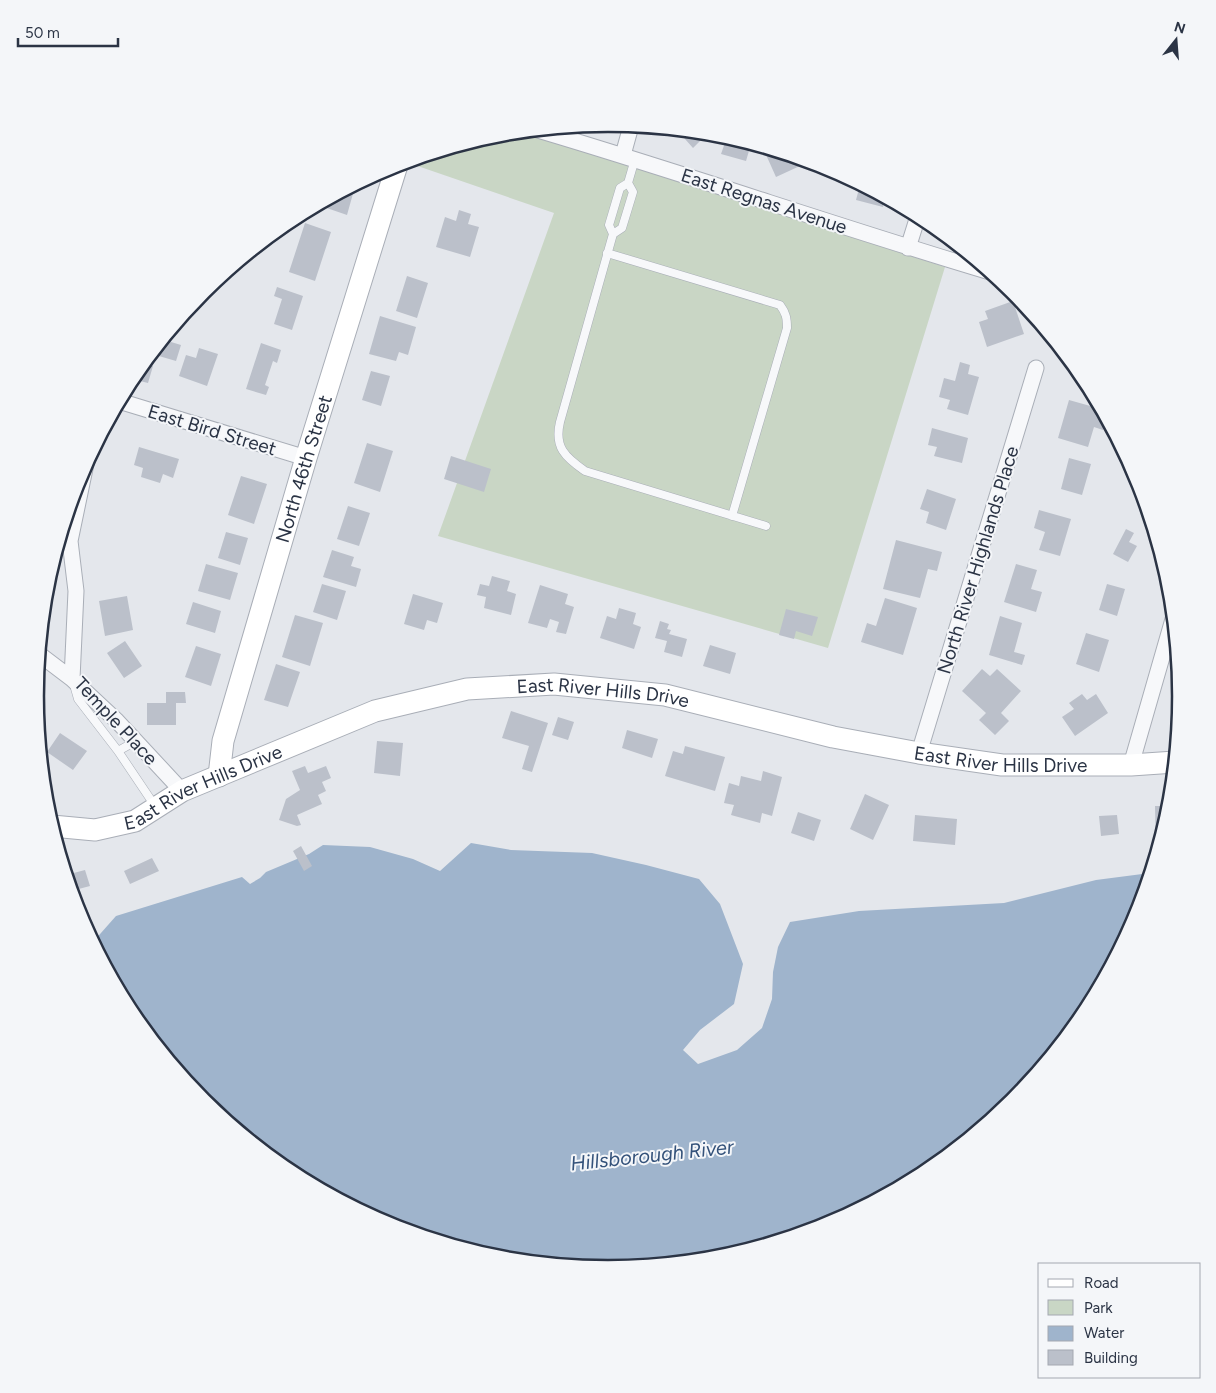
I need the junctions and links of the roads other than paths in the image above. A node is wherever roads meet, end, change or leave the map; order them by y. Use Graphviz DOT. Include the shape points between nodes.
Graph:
graph roads {
  1 [pos="631,133"];
  2 [pos="554,135"];
  3 [pos="629,157"];
  4 [pos="394,174"];
  5 [pos="628,184"];
  6 [pos="916,224"];
  7 [pos="613,234"];
  8 [pos="908,248"];
  9 [pos="607,253"];
  10 [pos="974,267"];
  11 [pos="1036,368"];
  12 [pos="126,403"];
  13 [pos="306,458"];
  14 [pos="76,509"];
  15 [pos="732,516"];
  16 [pos="766,526"];
  17 [pos="1168,635"];
  18 [pos="45,659"];
  19 [pos="72,679"];
  20 [pos="136,741"];
  21 [pos="118,751"];
  22 [pos="919,753"];
  23 [pos="1168,762"];
  24 [pos="1131,765"];
  25 [pos="219,776"];
  26 [pos="182,791"];
  27 [pos="156,808"];
  28 [pos="59,827"];
  1 -- 3 [label="street"];
  2 -- 3 [label="street, East Regnas Avenue"];
  3 -- 5 [label="lane"];
  3 -- 8 [label="street, East Regnas Avenue"];
  4 -- 13 [label="street, North 46th Street"];
  5 -- 7 [label="lane" via="620,188 609,225"];
  5 -- 7 [label="lane" via="633,192 622,228"];
  6 -- 8 [label="street"];
  7 -- 9 [label="lane"];
  8 -- 10 [label="street, East Regnas Avenue"];
  9 -- 15 [label="lane" via="560,422 557,435 560,447 570,461 585,471"];
  9 -- 15 [label="lane" via="780,306 784,311 787,328"];
  11 -- 22 [label="street, North River Highlands Place"];
  12 -- 13 [label="street, East Bird Street"];
  13 -- 25 [label="street, North 46th Street" via="223,741"];
  14 -- 19 [label="street, Temple Place" via="70,541 76,591"];
  15 -- 16 [label="lane"];
  17 -- 24 [label="street"];
  18 -- 19 [label="street"];
  19 -- 20 [label="street, Temple Place"];
  19 -- 21 [label="lane" via="78,699"];
  20 -- 21 [label="lane"];
  20 -- 26 [label="street, Temple Place"];
  21 -- 27 [label="lane"];
  22 -- 24 [label="street, East River Hills Drive" via="1002,765"];
  22 -- 25 [label="street, East River Hills Drive" via="833,737 665,695 554,684 467,689 375,711"];
  23 -- 24 [label="street, East River Hills Drive"];
  25 -- 26 [label="street, East River Hills Drive"];
  26 -- 27 [label="street, East River Hills Drive"];
  27 -- 28 [label="street, East River Hills Drive" via="136,821 95,830"];
}
